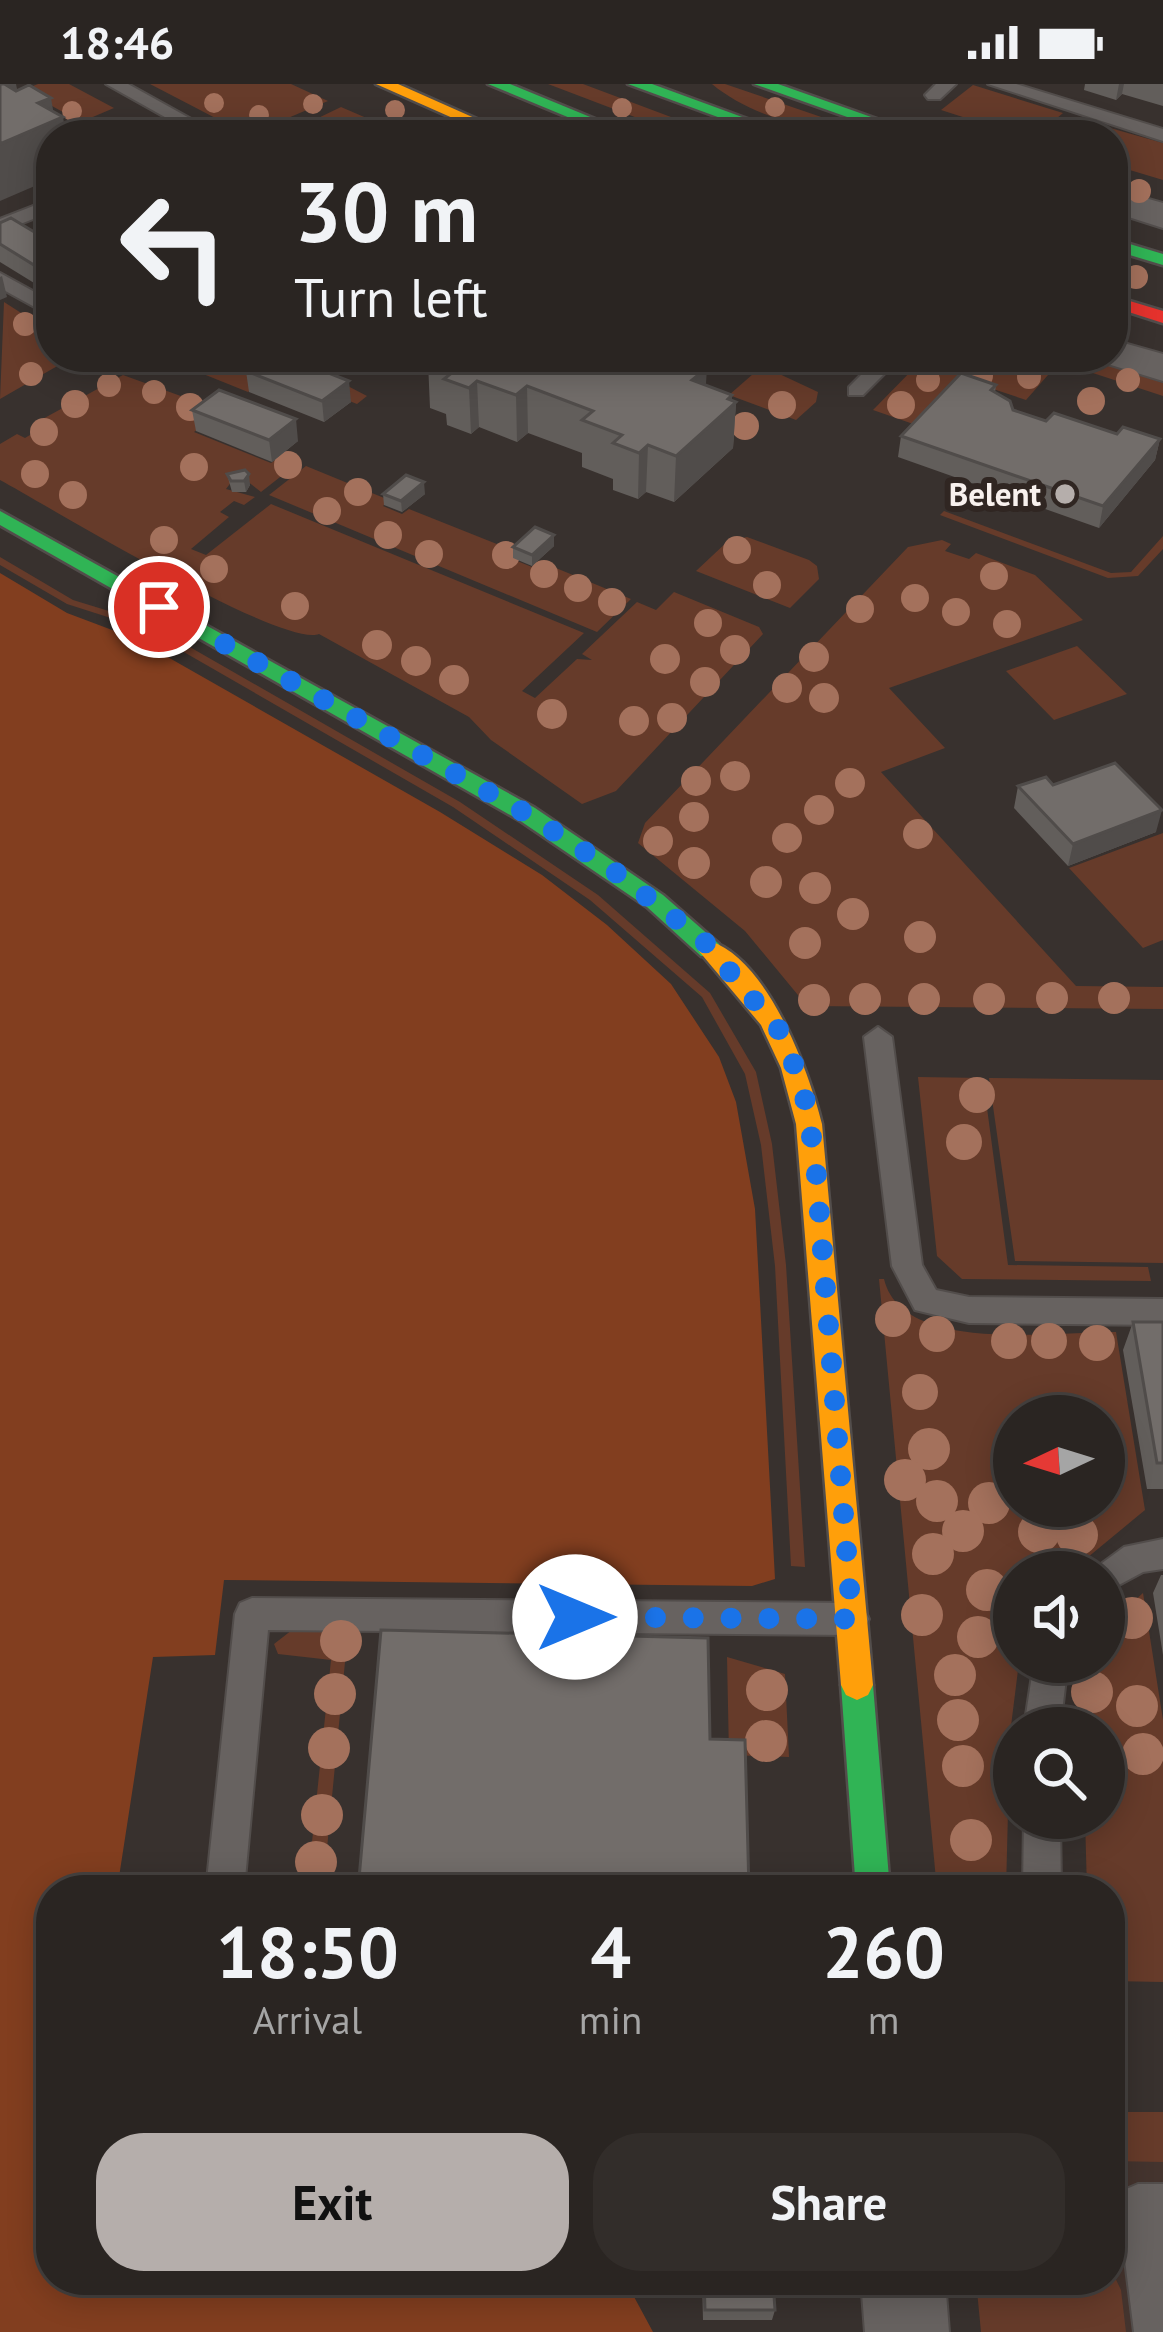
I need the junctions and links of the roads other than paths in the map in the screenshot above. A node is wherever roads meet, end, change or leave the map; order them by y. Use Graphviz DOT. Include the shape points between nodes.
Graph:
graph roads {
  1 [pos="115,84"];
  2 [pos="384,84"];
  3 [pos="496,84"];
  4 [pos="636,84"];
  5 [pos="762,84"];
  6 [pos="997,84"];
  7 [pos="701,98"];
  8 [pos="183,120"];
  9 [pos="469,120"];
  10 [pos="588,120"];
  11 [pos="750,120"];
  12 [pos="869,120"];
  13 [pos="1114,120"];
  14 [pos="1128,124"];
  15 [pos="1163,135"];
  16 [pos="1128,205"];
  17 [pos="36,211"];
  18 [pos="27,215"];
  19 [pos="1163,216"];
  20 [pos="36,219"];
  21 [pos="0,226"];
  22 [pos="1128,249"];
  23 [pos="1163,260"];
  24 [pos="0,279"];
  25 [pos="36,301"];
  26 [pos="1128,306"];
  27 [pos="1163,317"];
  28 [pos="1128,357"];
  29 [pos="1163,368"];
  30 [pos="876,372"];
  31 [pos="856,391"];
  32 [pos="0,517"];
  33 [pos="878,1037"];
  34 [pos="1163,1312"];
  35 [pos="1163,1554"];
  36 [pos="1125,1565"];
  37 [pos="852,1619"];
  38 [pos="1042,1839"];
  39 [pos="226,1875"];
  40 [pos="872,1875"];
  41 [pos="1042,1875"];
  42 [pos="1137,2204"];
  43 [pos="904,2295"];
  44 [pos="907,2332"];
  45 [pos="1155,2332"];
  1 -- 8 [label="lane"];
  2 -- 9 [label="street"];
  3 -- 10 [label="street"];
  4 -- 7 [label="street"];
  5 -- 12 [label="street"];
  6 -- 13 [label="lane"];
  7 -- 11 [label="street"];
  14 -- 15 [label="lane"];
  16 -- 19 [label="street"];
  17 -- 18 [label="lane"];
  18 -- 20 [label="lane"];
  18 -- 21 [label="lane"];
  22 -- 23 [label="street"];
  24 -- 25 [label="lane"];
  26 -- 27 [label="street"];
  28 -- 29 [label="street"];
  30 -- 31 [label="lane"];
  32 -- 37 [label="street" via="585,851 703,940 773,1021 804,1094 815,1157"];
  33 -- 34 [label="lane" via="907,1266 926,1301 969,1310"];
  35 -- 36 [label="lane"];
  37 -- 39 [label="lane" via="252,1614"];
  37 -- 40 [label="street"];
  38 -- 41 [label="lane"];
  42 -- 45 [label="lane"];
  43 -- 44 [label="street"];
}
